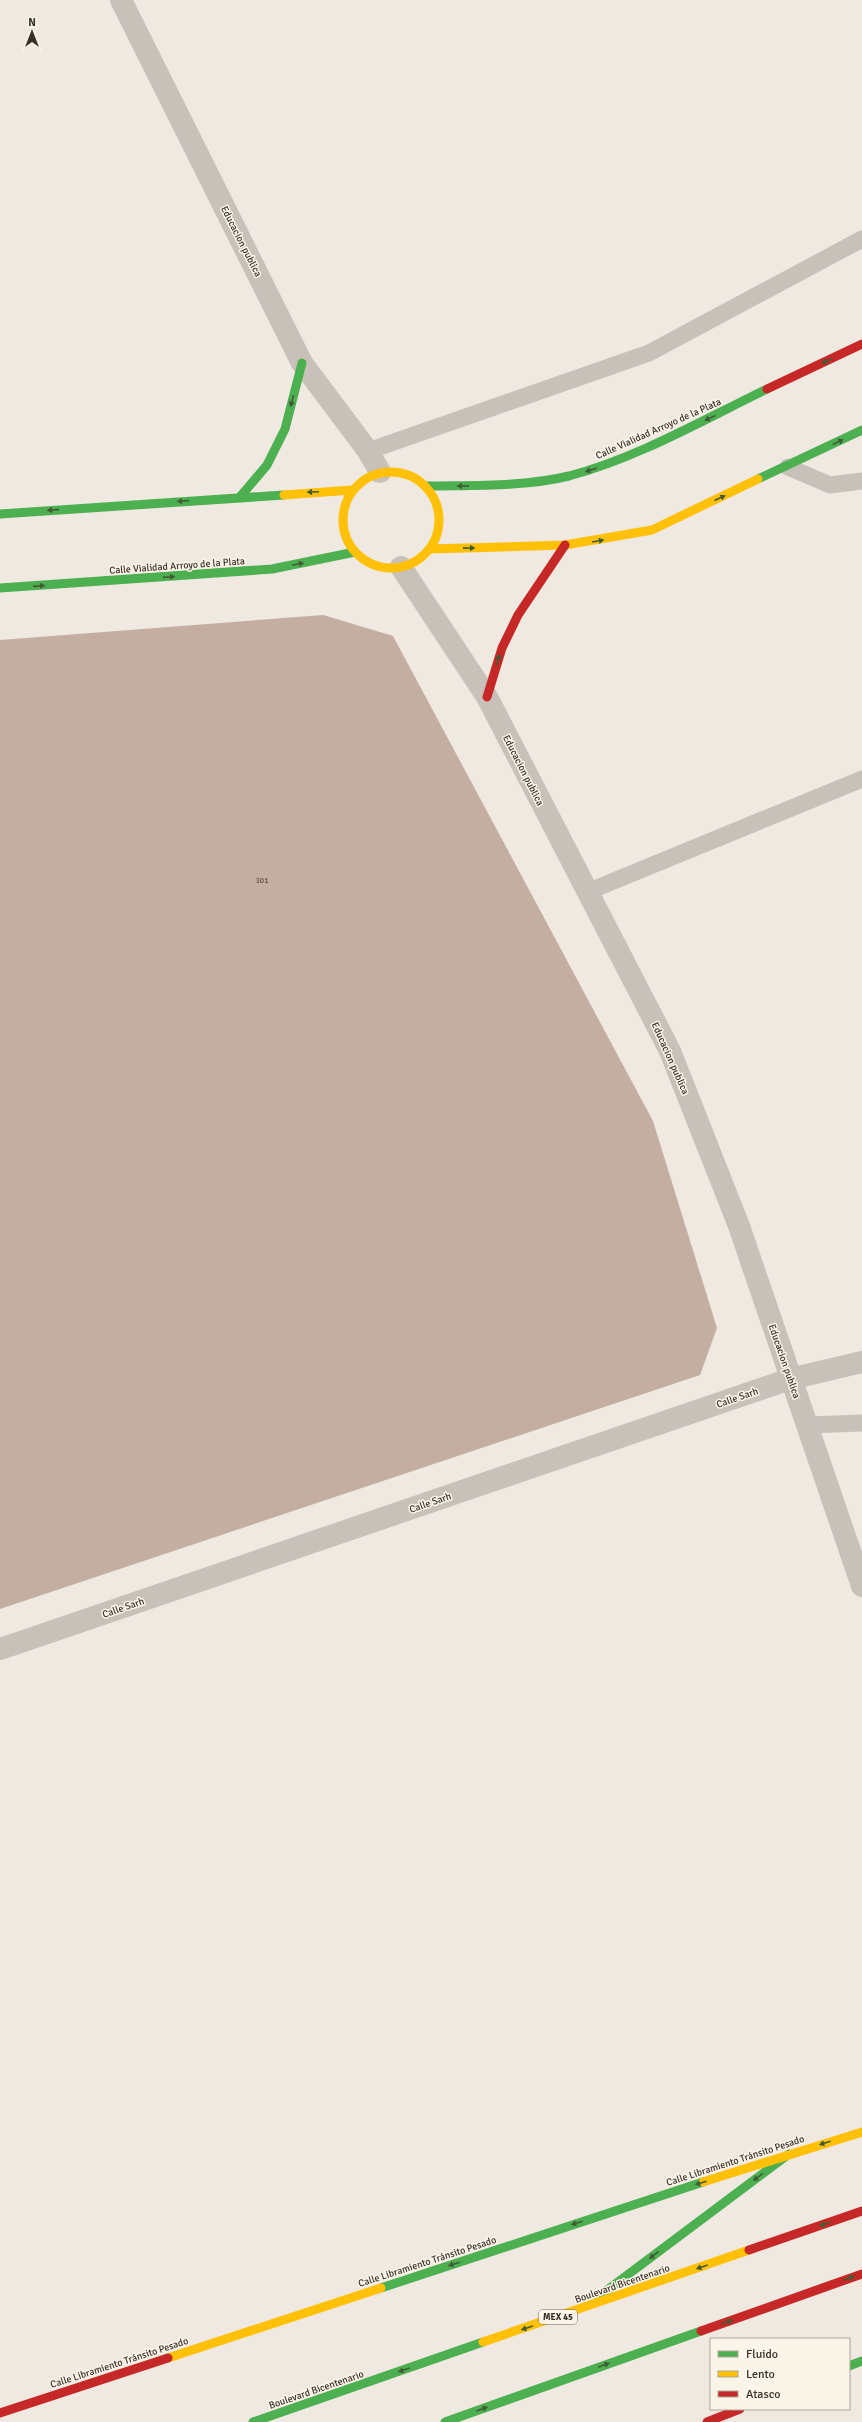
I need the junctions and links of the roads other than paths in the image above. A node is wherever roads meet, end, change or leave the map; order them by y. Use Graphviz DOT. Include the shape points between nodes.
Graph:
graph roads {
  1 [pos="121,0"];
  2 [pos="862,239"];
  3 [pos="862,344"];
  4 [pos="302,363"];
  5 [pos="862,430"];
  6 [pos="368,451"];
  7 [pos="788,467"];
  8 [pos="380,472"];
  9 [pos="862,481"];
  10 [pos="427,486"];
  11 [pos="352,490"];
  12 [pos="240,496"];
  13 [pos="0,514"];
  14 [pos="565,546"];
  15 [pos="430,549"];
  16 [pos="355,552"];
  17 [pos="401,567"];
  18 [pos="0,588"];
  19 [pos="487,697"];
  20 [pos="862,779"];
  21 [pos="587,892"];
  22 [pos="862,1362"];
  23 [pos="790,1379"];
  24 [pos="862,1422"];
  25 [pos="807,1425"];
  26 [pos="862,1586"];
  27 [pos="0,1649"];
  28 [pos="862,2132"];
  29 [pos="789,2154"];
  30 [pos="862,2211"];
  31 [pos="862,2274"];
  32 [pos="581,2309"];
  33 [pos="862,2361"];
  34 [pos="850,2366"];
  35 [pos="737,2410"];
  36 [pos="0,2413"];
  37 [pos="253,2422"];
  38 [pos="445,2422"];
  39 [pos="707,2422"];
  1 -- 4 [label="street, Educacion publica"];
  2 -- 6 [label="lane" via="649,353"];
  3 -- 10 [label="main road, Calle Vialidad Arroyo de la Plata, one-way" via="612,463 568,476 511,485"];
  4 -- 6 [label="street, Educacion publica"];
  4 -- 12 [label="main road, one-way" via="285,429 267,465"];
  7 -- 5 [label="main road, one-way"];
  6 -- 8 [label="street, Educacion publica"];
  7 -- 9 [label="lane" via="830,485"];
  14 -- 7 [label="main road, one-way" via="652,530"];
  8 -- 10 [label="main road" via="397,471 413,476"];
  8 -- 11 [label="main road" via="364,479"];
  10 -- 15 [label="main road" via="436,501 440,517 437,534"];
  11 -- 12 [label="main road, one-way"];
  11 -- 16 [label="main road" via="344,505 342,522 345,539"];
  12 -- 13 [label="main road, one-way"];
  15 -- 14 [label="main road, one-way"];
  19 -- 14 [label="main road, one-way" via="502,648 518,615"];
  15 -- 17 [label="main road" via="417,561"];
  16 -- 17 [label="main road" via="384,568"];
  18 -- 16 [label="main road, Calle Vialidad Arroyo de la Plata, one-way" via="272,569"];
  17 -- 19 [label="street, Educacion publica"];
  19 -- 21 [label="street, Educacion publica"];
  20 -- 21 [label="lane"];
  21 -- 23 [label="street, Educacion publica" via="670,1051 739,1226"];
  22 -- 23 [label="street, Calle Sarh"];
  23 -- 25 [label="street, Educacion publica"];
  23 -- 27 [label="street, Calle Sarh"];
  24 -- 25 [label="lane"];
  25 -- 26 [label="street, Educacion publica"];
  28 -- 29 [label="main road, Calle Libramiento Tránsito Pesado, one-way"];
  29 -- 32 [label="main road, one-way"];
  29 -- 36 [label="main road, Calle Libramiento Tránsito Pesado, one-way"];
  30 -- 32 [label="main road, Boulevard Bicentenario / MEX 45, one-way"];
  38 -- 31 [label="main road, one-way"];
  32 -- 37 [label="main road, Boulevard Bicentenario / MEX 45, one-way"];
  33 -- 34 [label="main road"];
  35 -- 39 [label="main road"];
}
